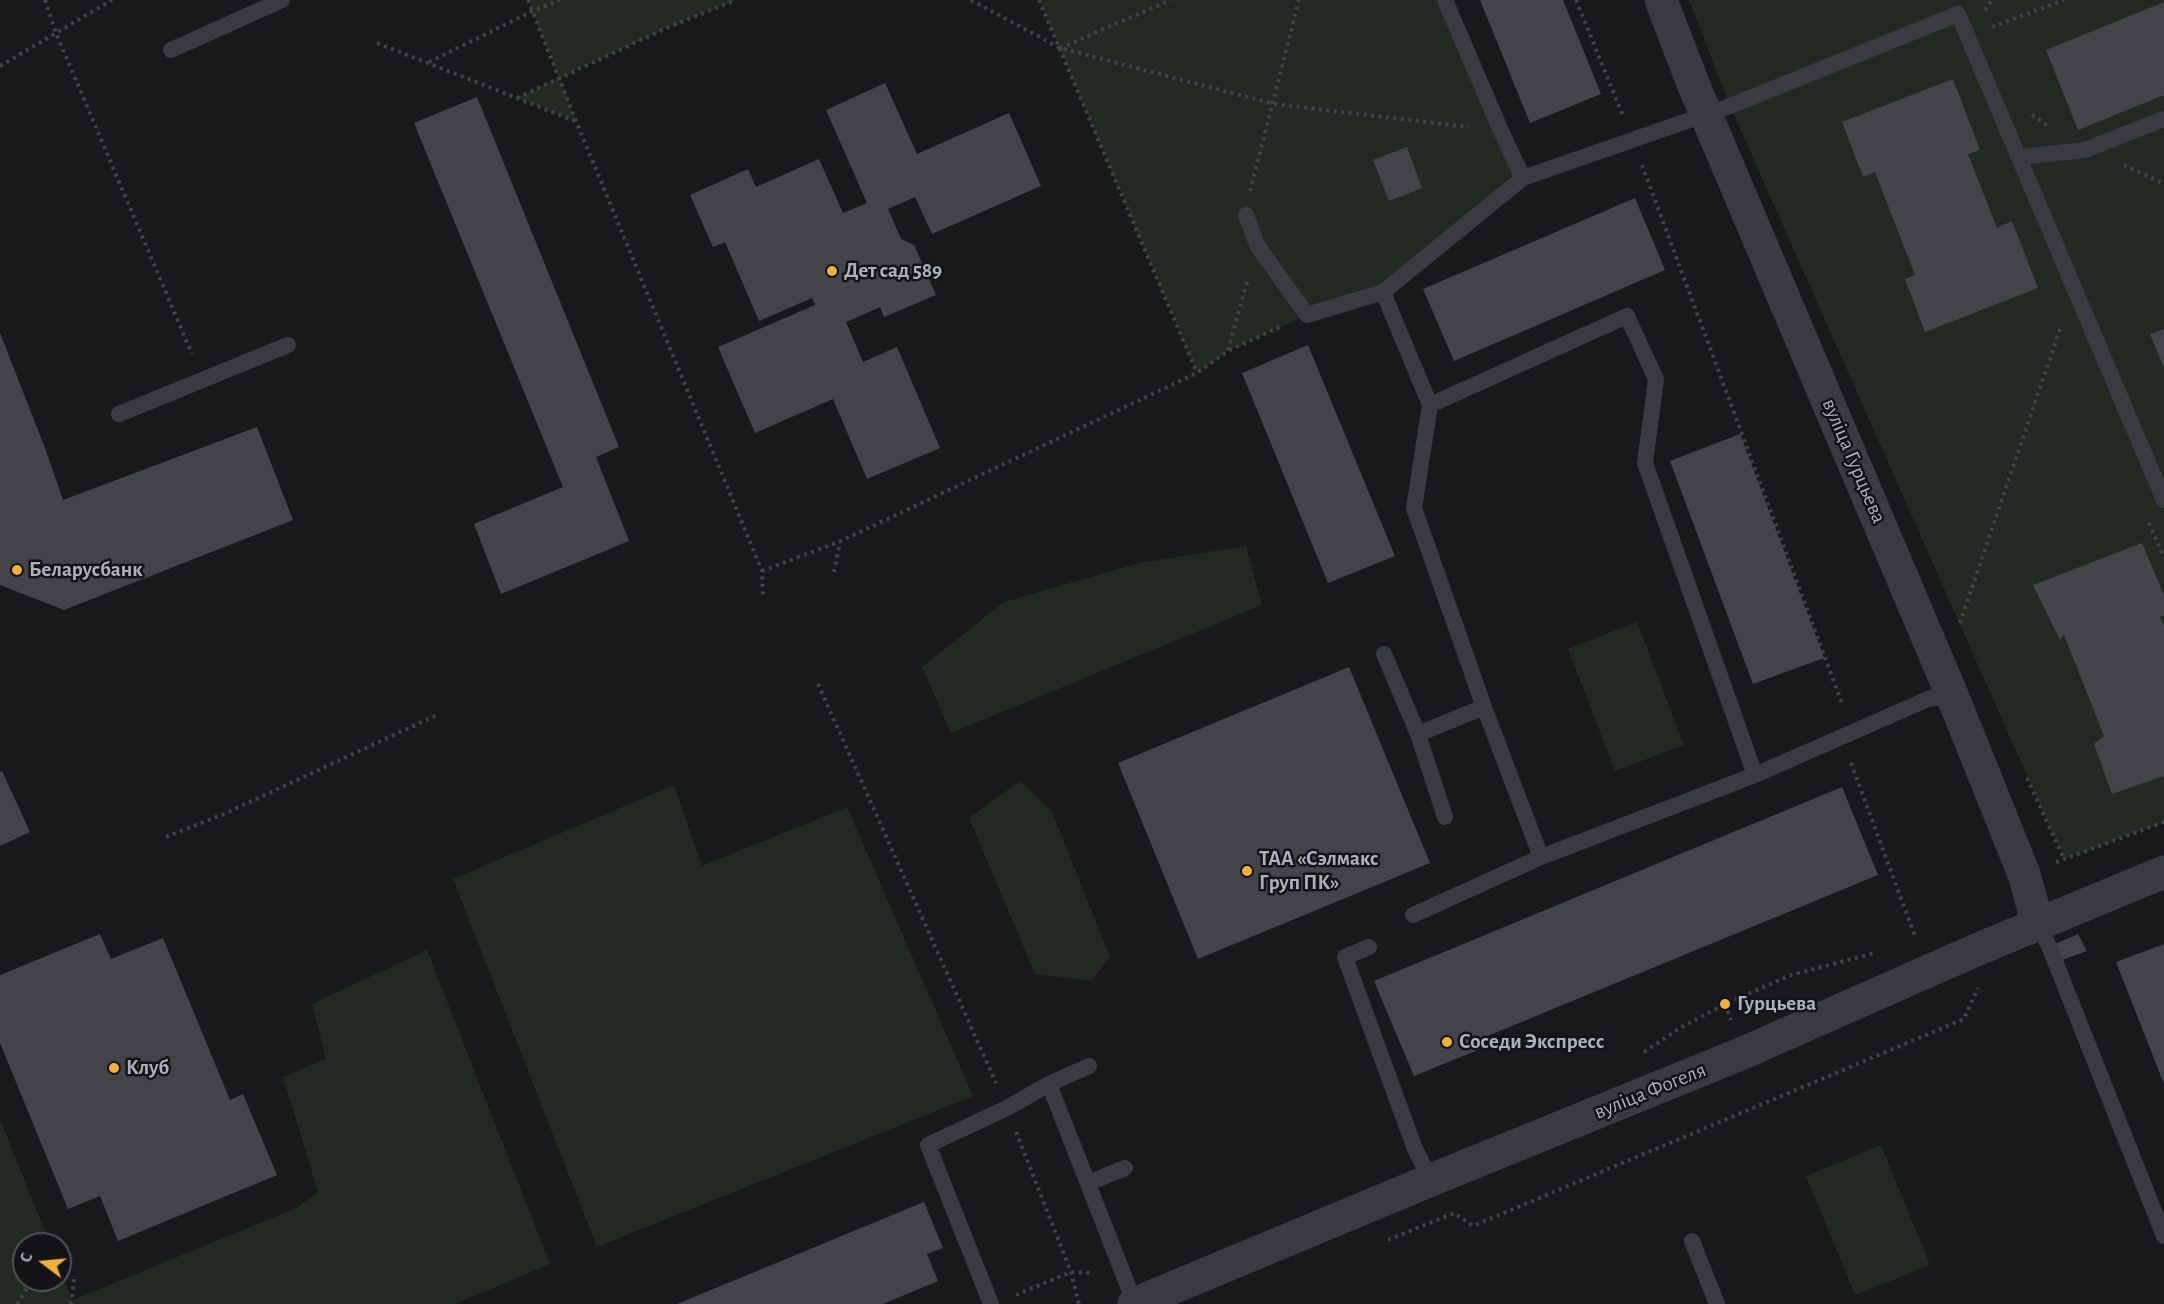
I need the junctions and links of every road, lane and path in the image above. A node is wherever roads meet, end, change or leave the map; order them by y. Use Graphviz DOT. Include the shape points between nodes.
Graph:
graph roads {
  1 [pos="45,0"];
  2 [pos="112,0"];
  3 [pos="282,0"];
  4 [pos="528,0"];
  5 [pos="560,0"];
  6 [pos="736,0"];
  7 [pos="972,0"];
  8 [pos="1039,0"];
  9 [pos="1171,0"];
  10 [pos="1299,0"];
  11 [pos="1445,0"];
  12 [pos="1576,0"];
  13 [pos="1661,0"];
  14 [pos="2064,0"];
  15 [pos="532,11"];
  16 [pos="56,33"];
  17 [pos="1968,36"];
  18 [pos="377,43"];
  19 [pos="1060,48"];
  20 [pos="171,50"];
  21 [pos="429,63"];
  22 [pos="0,66"];
  23 [pos="559,77"];
  24 [pos="517,98"];
  25 [pos="1274,104"];
  26 [pos="1707,114"];
  27 [pos="2164,119"];
  28 [pos="576,121"];
  29 [pos="1501,131"];
  30 [pos="1632,139"];
  31 [pos="2020,157"];
  32 [pos="1523,178"];
  33 [pos="1246,215"];
  34 [pos="1257,245"];
  35 [pos="1383,291"];
  36 [pos="1307,315"];
  37 [pos="2063,321"];
  38 [pos="288,345"];
  39 [pos="1228,351"];
  40 [pos="1197,373"];
  41 [pos="202,379"];
  42 [pos="1430,405"];
  43 [pos="119,414"];
  44 [pos="2164,500"];
  45 [pos="841,541"];
  46 [pos="762,571"];
  47 [pos="834,572"];
  48 [pos="763,597"];
  49 [pos="1959,627"];
  50 [pos="1384,654"];
  51 [pos="818,684"];
  52 [pos="1952,695"];
  53 [pos="1484,707"];
  54 [pos="439,714"];
  55 [pos="1853,733"];
  56 [pos="1418,734"];
  57 [pos="1755,775"];
  58 [pos="1445,817"];
  59 [pos="2164,822"];
  60 [pos="166,837"];
  61 [pos="1541,857"];
  62 [pos="2164,872"];
  63 [pos="2024,874"];
  64 [pos="1413,915"];
  65 [pos="2038,925"];
  66 [pos="1918,942"];
  67 [pos="1369,947"];
  68 [pos="1883,951"];
  69 [pos="1964,1019"];
  70 [pos="1680,1028"];
  71 [pos="1089,1065"];
  72 [pos="1049,1084"];
  73 [pos="1007,1108"];
  74 [pos="1125,1168"];
  75 [pos="1431,1180"];
  76 [pos="1088,1183"];
  77 [pos="1454,1213"];
  78 [pos="2164,1236"];
  79 [pos="1692,1241"];
  80 [pos="74,1279"];
  81 [pos="70,1304"];
  82 [pos="991,1304"];
  83 [pos="1079,1304"];
  84 [pos="1135,1304"];
  85 [pos="1717,1304"];
  1 -- 16 [label="path"];
  2 -- 16 [label="path"];
  3 -- 20 [label="lane"];
  4 -- 15 [label="path"];
  5 -- 15 [label="path"];
  6 -- 23 [label="path"];
  7 -- 19 [label="path"];
  8 -- 19 [label="path"];
  9 -- 19 [label="path"];
  10 -- 25 [label="path"];
  11 -- 29 [label="lane"];
  12 -- 30 [label="path"];
  13 -- 26 [label="street, вуліца Гурцьева"];
  14 -- 17 [label="path"];
  15 -- 21 [label="path"];
  15 -- 23 [label="path"];
  16 -- 22 [label="path"];
  16 -- 41 [label="path"];
  17 -- 26 [label="lane" via="1958,14"];
  17 -- 31 [label="lane"];
  18 -- 21 [label="path"];
  19 -- 25 [label="path"];
  19 -- 40 [label="path"];
  21 -- 24 [label="path"];
  23 -- 24 [label="path"];
  23 -- 28 [label="path"];
  24 -- 28 [label="path"];
  25 -- 29 [label="path"];
  25 -- 33 [label="path"];
  26 -- 30 [label="lane"];
  26 -- 52 [label="street, вуліца Гурцьева"];
  27 -- 31 [label="lane" via="2085,150"];
  28 -- 46 [label="path"];
  29 -- 32 [label="lane"];
  30 -- 32 [label="lane"];
  30 -- 55 [label="path"];
  31 -- 44 [label="lane"];
  32 -- 35 [label="lane"];
  33 -- 34 [label="lane"];
  34 -- 36 [label="lane"];
  34 -- 39 [label="path"];
  35 -- 36 [label="lane"];
  35 -- 42 [label="lane"];
  36 -- 39 [label="path"];
  37 -- 49 [label="path"];
  38 -- 41 [label="lane"];
  39 -- 40 [label="path"];
  40 -- 45 [label="path"];
  41 -- 43 [label="lane"];
  42 -- 53 [label="lane" via="1414,508"];
  42 -- 57 [label="lane" via="1627,316 1656,379 1646,463"];
  45 -- 46 [label="path"];
  45 -- 47 [label="path"];
  46 -- 48 [label="path"];
  50 -- 56 [label="lane"];
  51 -- 73 [label="path"];
  52 -- 55 [label="lane" via="1928,699"];
  52 -- 63 [label="street, вуліца Гурцьева"];
  53 -- 56 [label="lane"];
  53 -- 61 [label="lane"];
  54 -- 60 [label="path"];
  55 -- 57 [label="lane"];
  55 -- 66 [label="path" via="1851,765"];
  56 -- 58 [label="lane"];
  57 -- 61 [label="lane"];
  59 -- 63 [label="path"];
  61 -- 64 [label="lane"];
  62 -- 65 [label="street, вуліца Фогеля"];
  63 -- 65 [label="street, вуліца Гурцьева"];
  65 -- 75 [label="street, вуліца Фогеля" via="1743,1053"];
  65 -- 78 [label="lane"];
  67 -- 75 [label="lane" via="1345,957 1415,1149"];
  68 -- 70 [label="path" via="1791,975"];
  69 -- 77 [label="path" via="1473,1226"];
  71 -- 72 [label="lane"];
  72 -- 73 [label="lane"];
  72 -- 76 [label="lane"];
  73 -- 82 [label="lane" via="928,1145"];
  73 -- 83 [label="path" via="1071,1272"];
  74 -- 76 [label="lane"];
  75 -- 84 [label="street, вуліца Фогеля"];
  76 -- 84 [label="lane"];
  79 -- 85 [label="lane"];
  80 -- 81 [label="path"];
}
